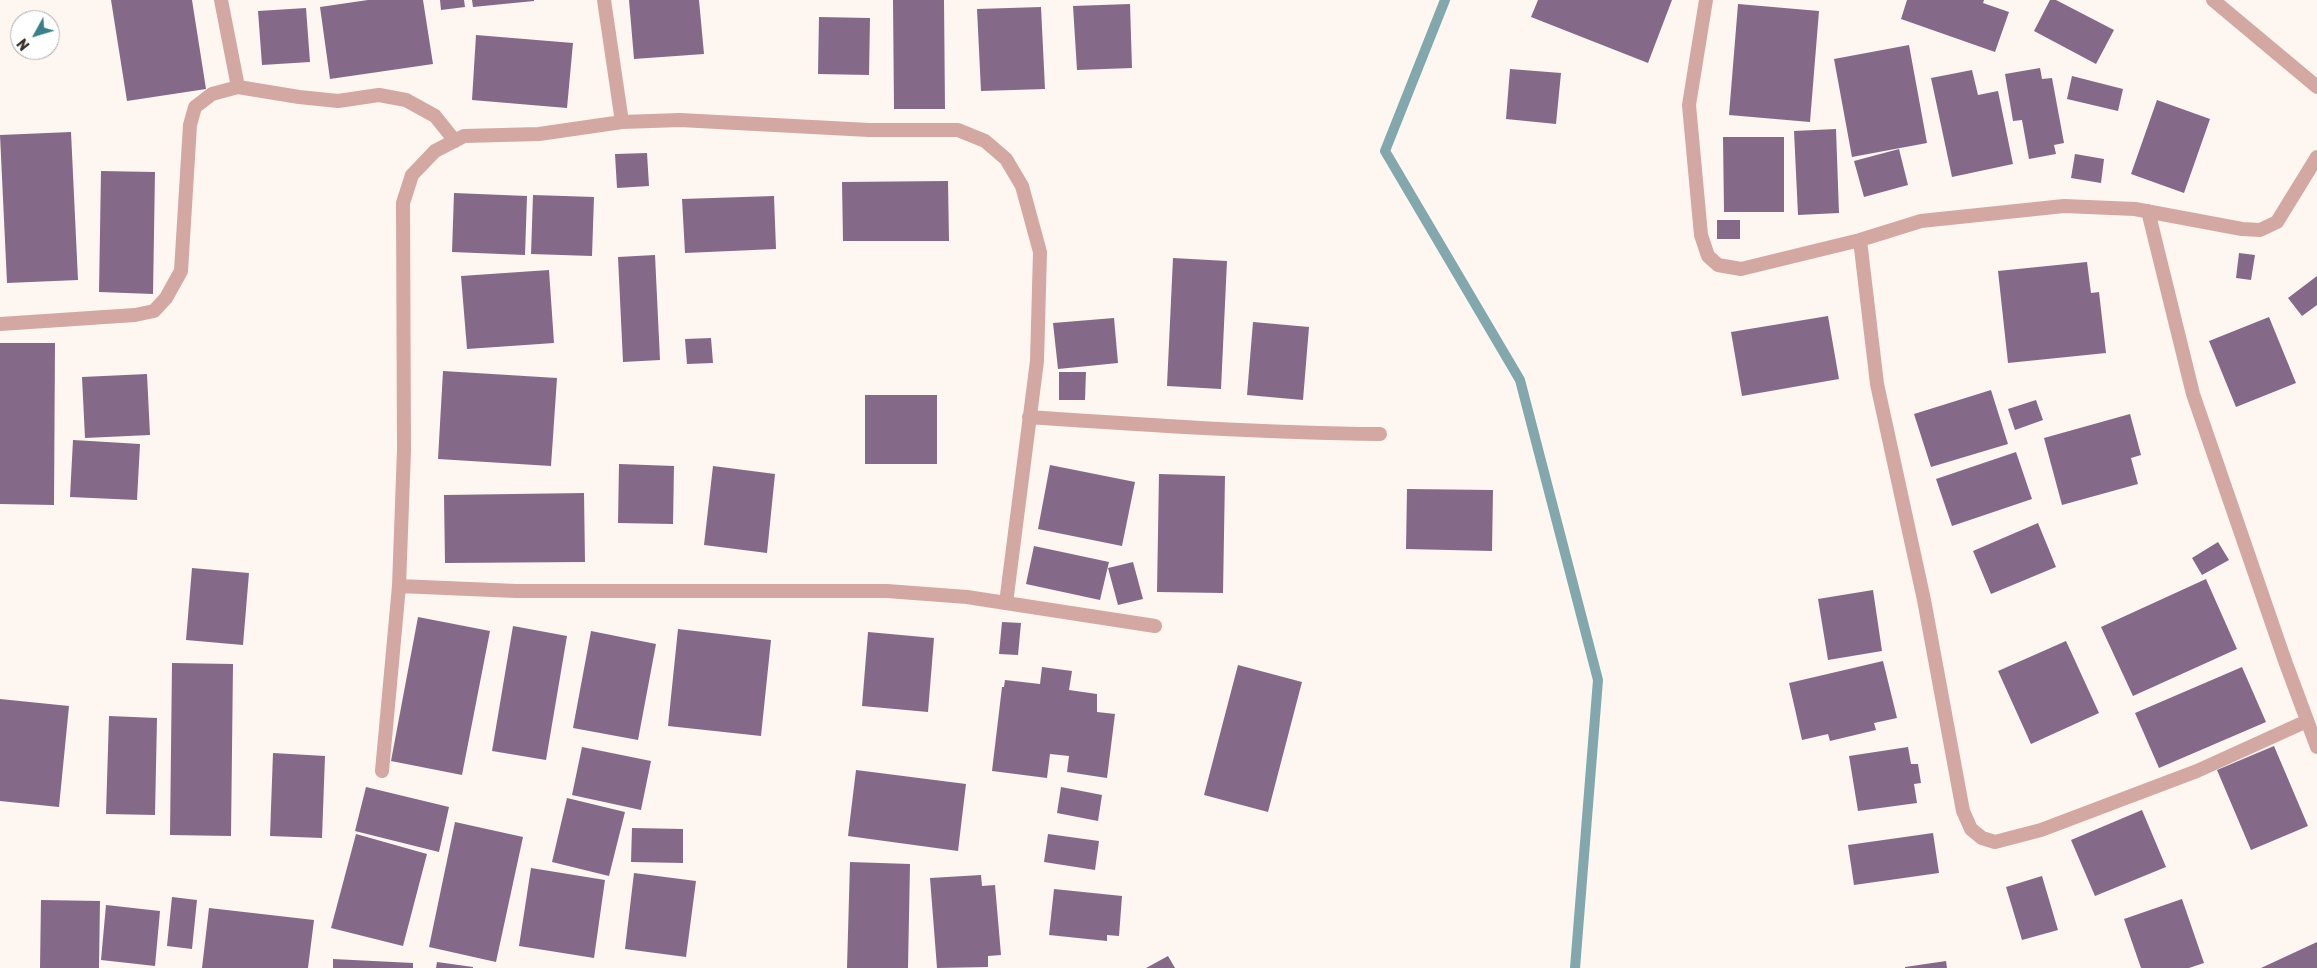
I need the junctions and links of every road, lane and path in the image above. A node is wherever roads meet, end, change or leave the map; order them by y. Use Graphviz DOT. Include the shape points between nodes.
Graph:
graph roads {
  1 [pos="221,0"];
  2 [pos="604,0"];
  3 [pos="1706,0"];
  4 [pos="2213,0"];
  5 [pos="238,87"];
  6 [pos="2317,87"];
  7 [pos="622,122"];
  8 [pos="455,141"];
  9 [pos="2317,157"];
  10 [pos="2148,211"];
  11 [pos="1860,240"];
  12 [pos="0,324"];
  13 [pos="1029,417"];
  14 [pos="1380,434"];
  15 [pos="399,586"];
  16 [pos="1006,603"];
  17 [pos="1155,626"];
  18 [pos="2307,721"];
  19 [pos="2317,747"];
  20 [pos="382,771"];
  1 -- 5 [label="street"];
  2 -- 7 [label="street"];
  3 -- 11 [label="street" via="1689,105 1701,236 1708,256 1718,264 1741,269"];
  4 -- 6 [label="street"];
  5 -- 8 [label="street" via="338,101 379,95 406,100 435,116"];
  5 -- 12 [label="street" via="212,94 195,107 190,125 181,271 166,298 154,311 136,316"];
  7 -- 8 [label="street" via="539,134 464,136"];
  7 -- 13 [label="street" via="680,120 869,130 958,130 985,142 1006,159 1022,186 1040,252 1036,361"];
  8 -- 15 [label="street" via="435,151 412,175 403,203 404,450"];
  9 -- 10 [label="street" via="2277,222 2260,230"];
  10 -- 11 [label="street" via="2064,206 1921,221"];
  10 -- 18 [label="street" via="2193,394"];
  11 -- 18 [label="street" via="1877,384 1924,600 1963,811 1971,829 1982,838 1995,842 2041,830 2197,771"];
  13 -- 14 [label="street" via="1195,428"];
  13 -- 16 [label="street"];
  15 -- 16 [label="street" via="516,591 887,591"];
  15 -- 20 [label="street"];
  16 -- 17 [label="street"];
  18 -- 19 [label="street"];
}
